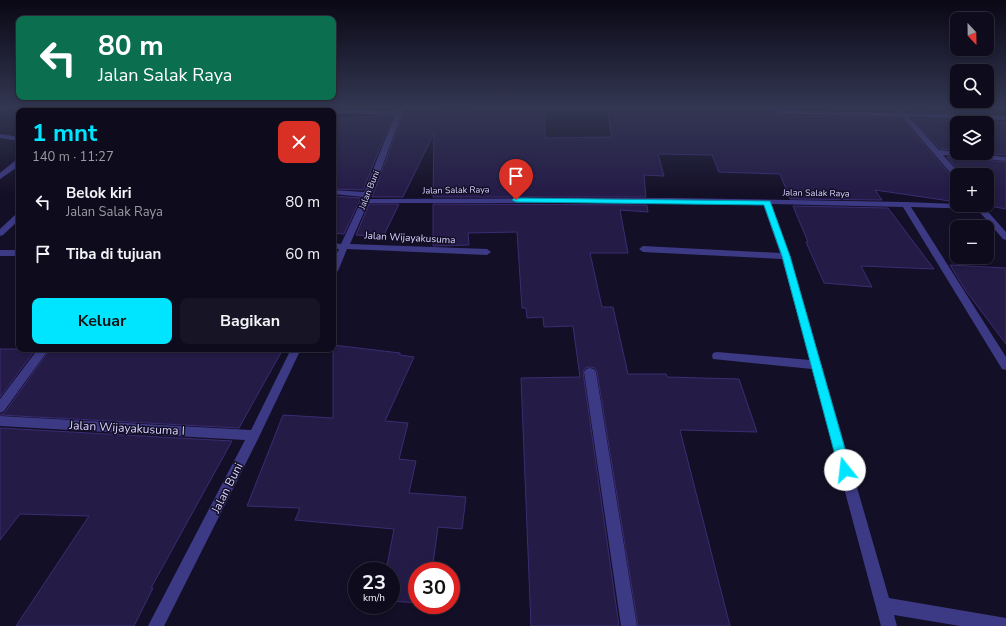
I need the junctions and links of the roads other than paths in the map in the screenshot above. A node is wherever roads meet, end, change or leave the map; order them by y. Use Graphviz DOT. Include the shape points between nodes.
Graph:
graph roads {
  1 [pos="389,137"];
  2 [pos="923,137"];
  3 [pos="936,152"];
  4 [pos="1006,159"];
  5 [pos="16,164"];
  6 [pos="951,168"];
  7 [pos="0,177"];
  8 [pos="336,193"];
  9 [pos="366,198"];
  10 [pos="767,203"];
  11 [pos="905,204"];
  12 [pos="950,205"];
  13 [pos="983,212"];
  14 [pos="16,219"];
  15 [pos="0,233"];
  16 [pos="1006,237"];
  17 [pos="336,246"];
  18 [pos="345,246"];
  19 [pos="644,249"];
  20 [pos="487,252"];
  21 [pos="0,253"];
  22 [pos="16,253"];
  23 [pos="786,256"];
  24 [pos="336,265"];
  25 [pos="42,352"];
  26 [pos="295,352"];
  27 [pos="717,356"];
  28 [pos="816,365"];
  29 [pos="1006,366"];
  30 [pos="590,372"];
  31 [pos="0,408"];
  32 [pos="0,421"];
  33 [pos="254,435"];
  34 [pos="883,605"];
  35 [pos="156,626"];
  36 [pos="629,626"];
  37 [pos="889,626"];
  38 [pos="1006,626"];
  1 -- 9 [label="street, Jalan Buni"];
  2 -- 3 [label="street"];
  3 -- 4 [label="street"];
  3 -- 6 [label="street"];
  5 -- 7 [label="street"];
  8 -- 9 [label="street, Jalan Salak Raya"];
  9 -- 10 [label="street, Jalan Salak Raya"];
  9 -- 18 [label="street, Jalan Buni"];
  10 -- 11 [label="street, Jalan Salak Raya"];
  10 -- 23 [label="street"];
  11 -- 12 [label="street, Jalan Salak Raya"];
  11 -- 29 [label="street"];
  13 -- 16 [label="street, Jalan Salak Raya"];
  14 -- 15 [label="street"];
  17 -- 18 [label="street, Jalan Wijayakusuma"];
  18 -- 20 [label="street, Jalan Wijayakusuma"];
  18 -- 24 [label="street, Jalan Buni"];
  19 -- 23 [label="street"];
  21 -- 22 [label="street"];
  23 -- 28 [label="street"];
  25 -- 31 [label="street"];
  26 -- 33 [label="street, Jalan Buni"];
  27 -- 28 [label="street"];
  28 -- 34 [label="street"];
  30 -- 36 [label="street"];
  32 -- 33 [label="street, Jalan Wijayakusuma I"];
  33 -- 35 [label="street, Jalan Buni"];
  34 -- 37 [label="street"];
  34 -- 38 [label="street"];
}
